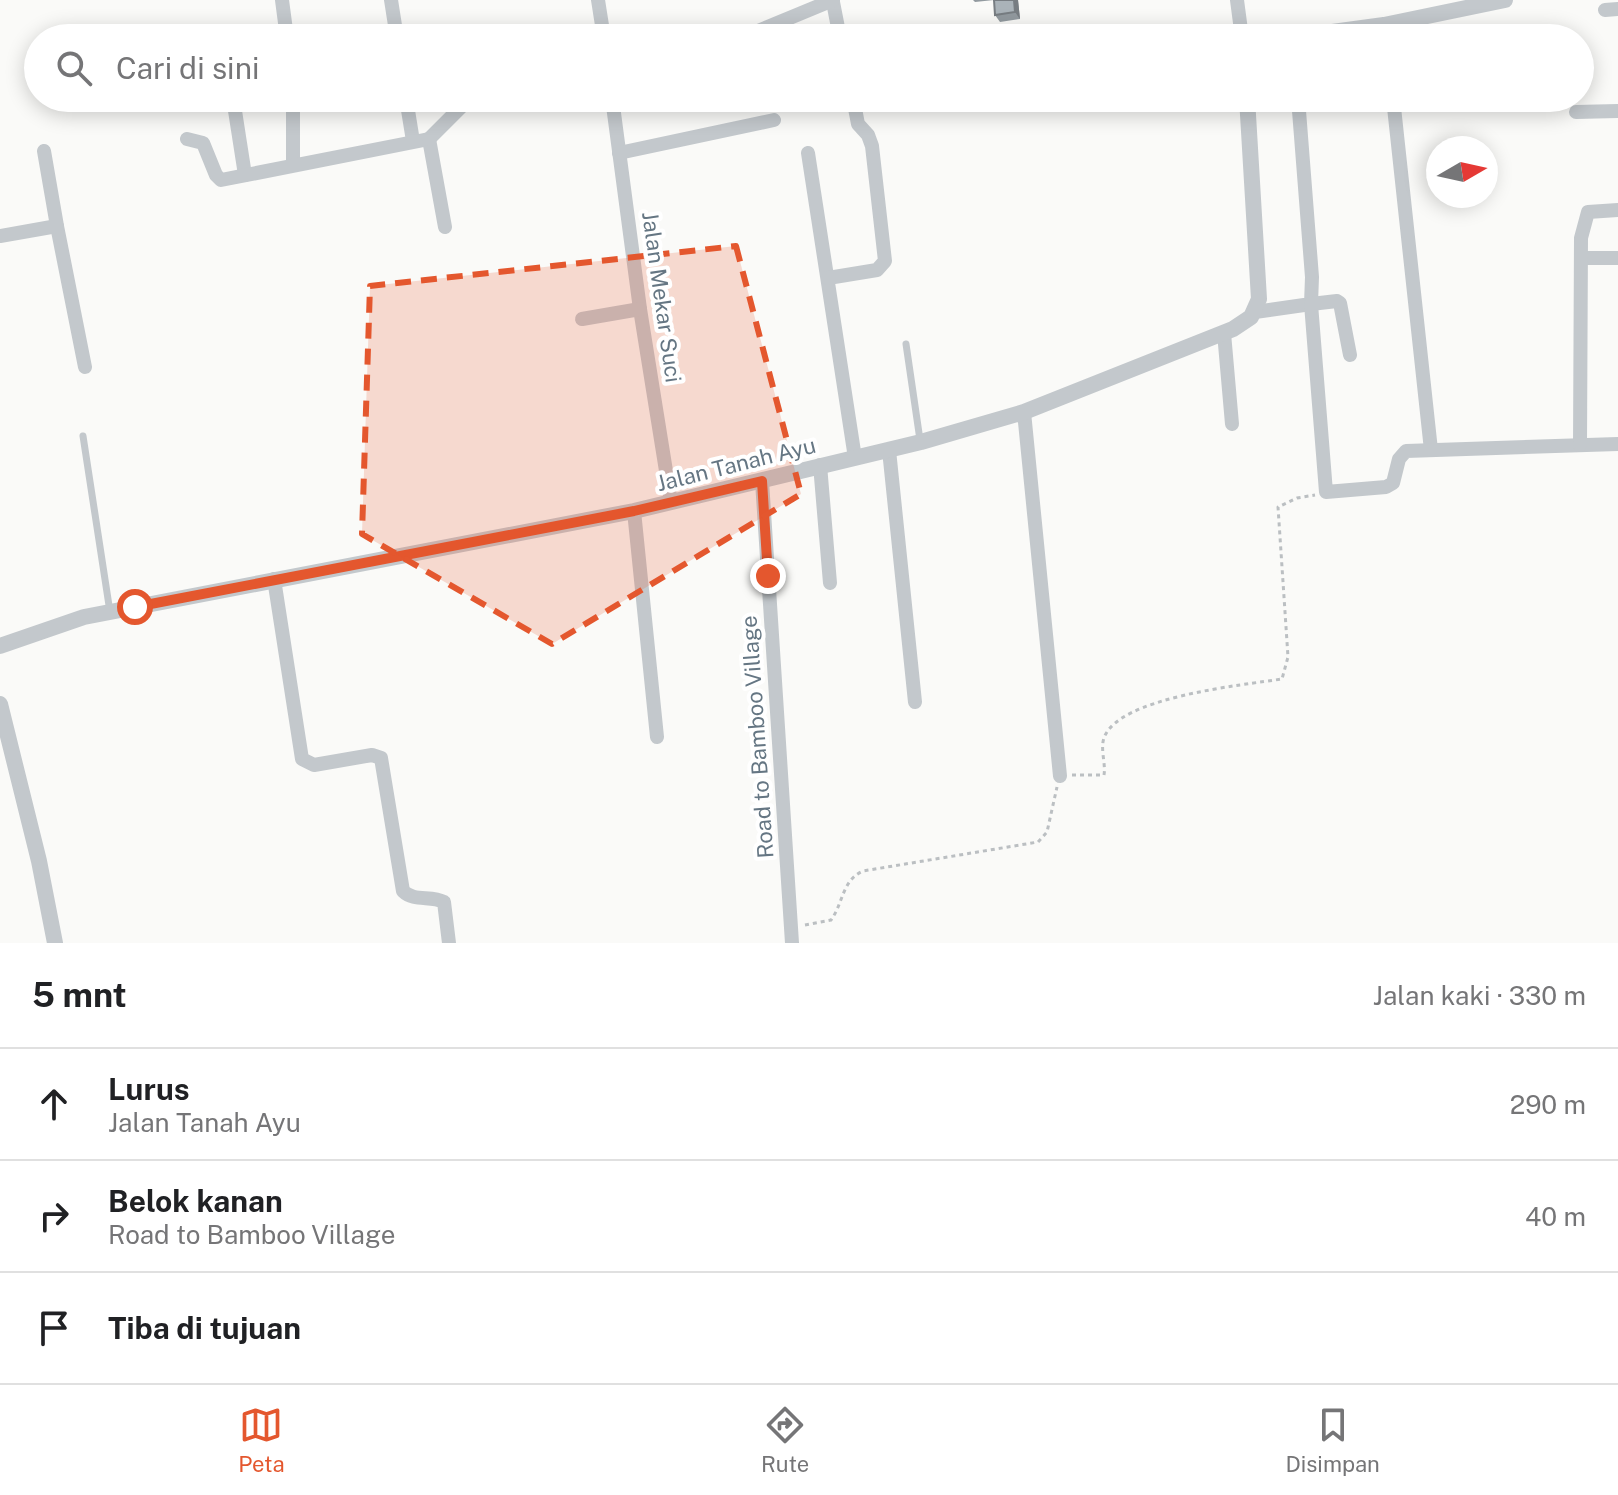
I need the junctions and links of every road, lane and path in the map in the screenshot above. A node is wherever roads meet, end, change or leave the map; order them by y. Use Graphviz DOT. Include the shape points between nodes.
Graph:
graph roads {
  1 [pos="282,0"];
  2 [pos="391,0"];
  3 [pos="598,0"];
  4 [pos="1237,0"];
  5 [pos="1505,0"];
  6 [pos="833,1"];
  7 [pos="1454,5"];
  8 [pos="285,24"];
  9 [pos="395,24"];
  10 [pos="602,24"];
  11 [pos="776,24"];
  12 [pos="837,24"];
  13 [pos="1240,24"];
  14 [pos="1405,24"];
  15 [pos="1618,111"];
  16 [pos="235,112"];
  17 [pos="293,112"];
  18 [pos="408,112"];
  19 [pos="456,112"];
  20 [pos="614,112"];
  21 [pos="856,112"];
  22 [pos="1248,112"];
  23 [pos="1299,112"];
  24 [pos="1395,112"];
  25 [pos="1594,112"];
  26 [pos="774,120"];
  27 [pos="187,139"];
  28 [pos="429,139"];
  29 [pos="413,141"];
  30 [pos="44,151"];
  31 [pos="619,153"];
  32 [pos="808,153"];
  33 [pos="293,164"];
  34 [pos="245,175"];
  35 [pos="1618,210"];
  36 [pos="57,226"];
  37 [pos="445,227"];
  38 [pos="0,236"];
  39 [pos="1582,258"];
  40 [pos="1618,258"];
  41 [pos="828,278"];
  42 [pos="1311,304"];
  43 [pos="640,309"];
  44 [pos="1255,312"];
  45 [pos="582,319"];
  46 [pos="1224,333"];
  47 [pos="906,344"];
  48 [pos="1350,355"];
  49 [pos="85,367"];
  50 [pos="1024,412"];
  51 [pos="1232,424"];
  52 [pos="83,436"];
  53 [pos="921,442"];
  54 [pos="1618,444"];
  55 [pos="1580,445"];
  56 [pos="889,450"];
  57 [pos="1431,450"];
  58 [pos="855,458"];
  59 [pos="820,465"];
  60 [pos="762,481"];
  61 [pos="1326,492"];
  62 [pos="671,502"];
  63 [pos="634,511"];
  64 [pos="274,579"];
  65 [pos="830,583"];
  66 [pos="110,612"];
  67 [pos="0,646"];
  68 [pos="915,702"];
  69 [pos="0,704"];
  70 [pos="657,737"];
  71 [pos="1060,776"];
  72 [pos="791,935"];
  73 [pos="55,943"];
  74 [pos="449,943"];
  1 -- 8 [label="street"];
  2 -- 9 [label="street"];
  3 -- 10 [label="street"];
  4 -- 13 [label="street"];
  5 -- 7 [label="street"];
  6 -- 11 [label="street"];
  6 -- 12 [label="street"];
  7 -- 14 [label="street"];
  15 -- 25 [label="street"];
  16 -- 34 [label="street"];
  17 -- 33 [label="street"];
  18 -- 29 [label="street"];
  19 -- 28 [label="street"];
  20 -- 31 [label="street, Jalan Mekar Suci"];
  21 -- 41 [label="street" via="872,146 885,261 877,270"];
  22 -- 44 [label="street" via="1259,286"];
  23 -- 42 [label="street"];
  24 -- 57 [label="street"];
  26 -- 31 [label="street"];
  27 -- 34 [label="street" via="203,143 218,179"];
  28 -- 29 [label="street"];
  28 -- 37 [label="street"];
  29 -- 33 [label="street"];
  30 -- 36 [label="street"];
  31 -- 43 [label="street, Jalan Mekar Suci"];
  32 -- 41 [label="street"];
  33 -- 34 [label="street"];
  35 -- 39 [label="street" via="1588,212"];
  36 -- 38 [label="street"];
  36 -- 49 [label="street"];
  39 -- 40 [label="street"];
  39 -- 55 [label="street"];
  41 -- 58 [label="street"];
  42 -- 44 [label="street"];
  42 -- 48 [label="street" via="1340,303"];
  42 -- 61 [label="street"];
  43 -- 45 [label="street"];
  43 -- 62 [label="street, Jalan Mekar Suci"];
  44 -- 46 [label="street, Jalan Tanah Ayu"];
  46 -- 50 [label="street, Jalan Tanah Ayu"];
  46 -- 51 [label="street"];
  47 -- 53 [label="lane"];
  50 -- 53 [label="street, Jalan Tanah Ayu"];
  50 -- 71 [label="street"];
  52 -- 66 [label="lane"];
  53 -- 56 [label="street, Jalan Tanah Ayu"];
  54 -- 55 [label="street"];
  55 -- 57 [label="street"];
  56 -- 58 [label="street, Jalan Tanah Ayu"];
  56 -- 68 [label="street"];
  57 -- 61 [label="street" via="1403,453 1393,483 1386,487"];
  58 -- 59 [label="street, Jalan Tanah Ayu"];
  59 -- 60 [label="street, Jalan Tanah Ayu"];
  59 -- 65 [label="street"];
  60 -- 62 [label="street, Jalan Tanah Ayu"];
  60 -- 72 [label="street, Road to Bamboo Village"];
  61 -- 71 [label="path" via="1278,507 1288,657 1282,679 1181,695 1120,717 1103,739 1104,775"];
  62 -- 63 [label="street, Jalan Tanah Ayu"];
  63 -- 64 [label="street, Jalan Tanah Ayu"];
  63 -- 70 [label="street"];
  64 -- 66 [label="street, Jalan Tanah Ayu"];
  64 -- 74 [label="street" via="302,759 314,765 381,758 403,891 444,902"];
  66 -- 67 [label="street, Jalan Tanah Ayu"];
  69 -- 73 [label="street"];
  71 -- 72 [label="path" via="1047,832 1038,842 863,871 840,896 831,920"];
}
